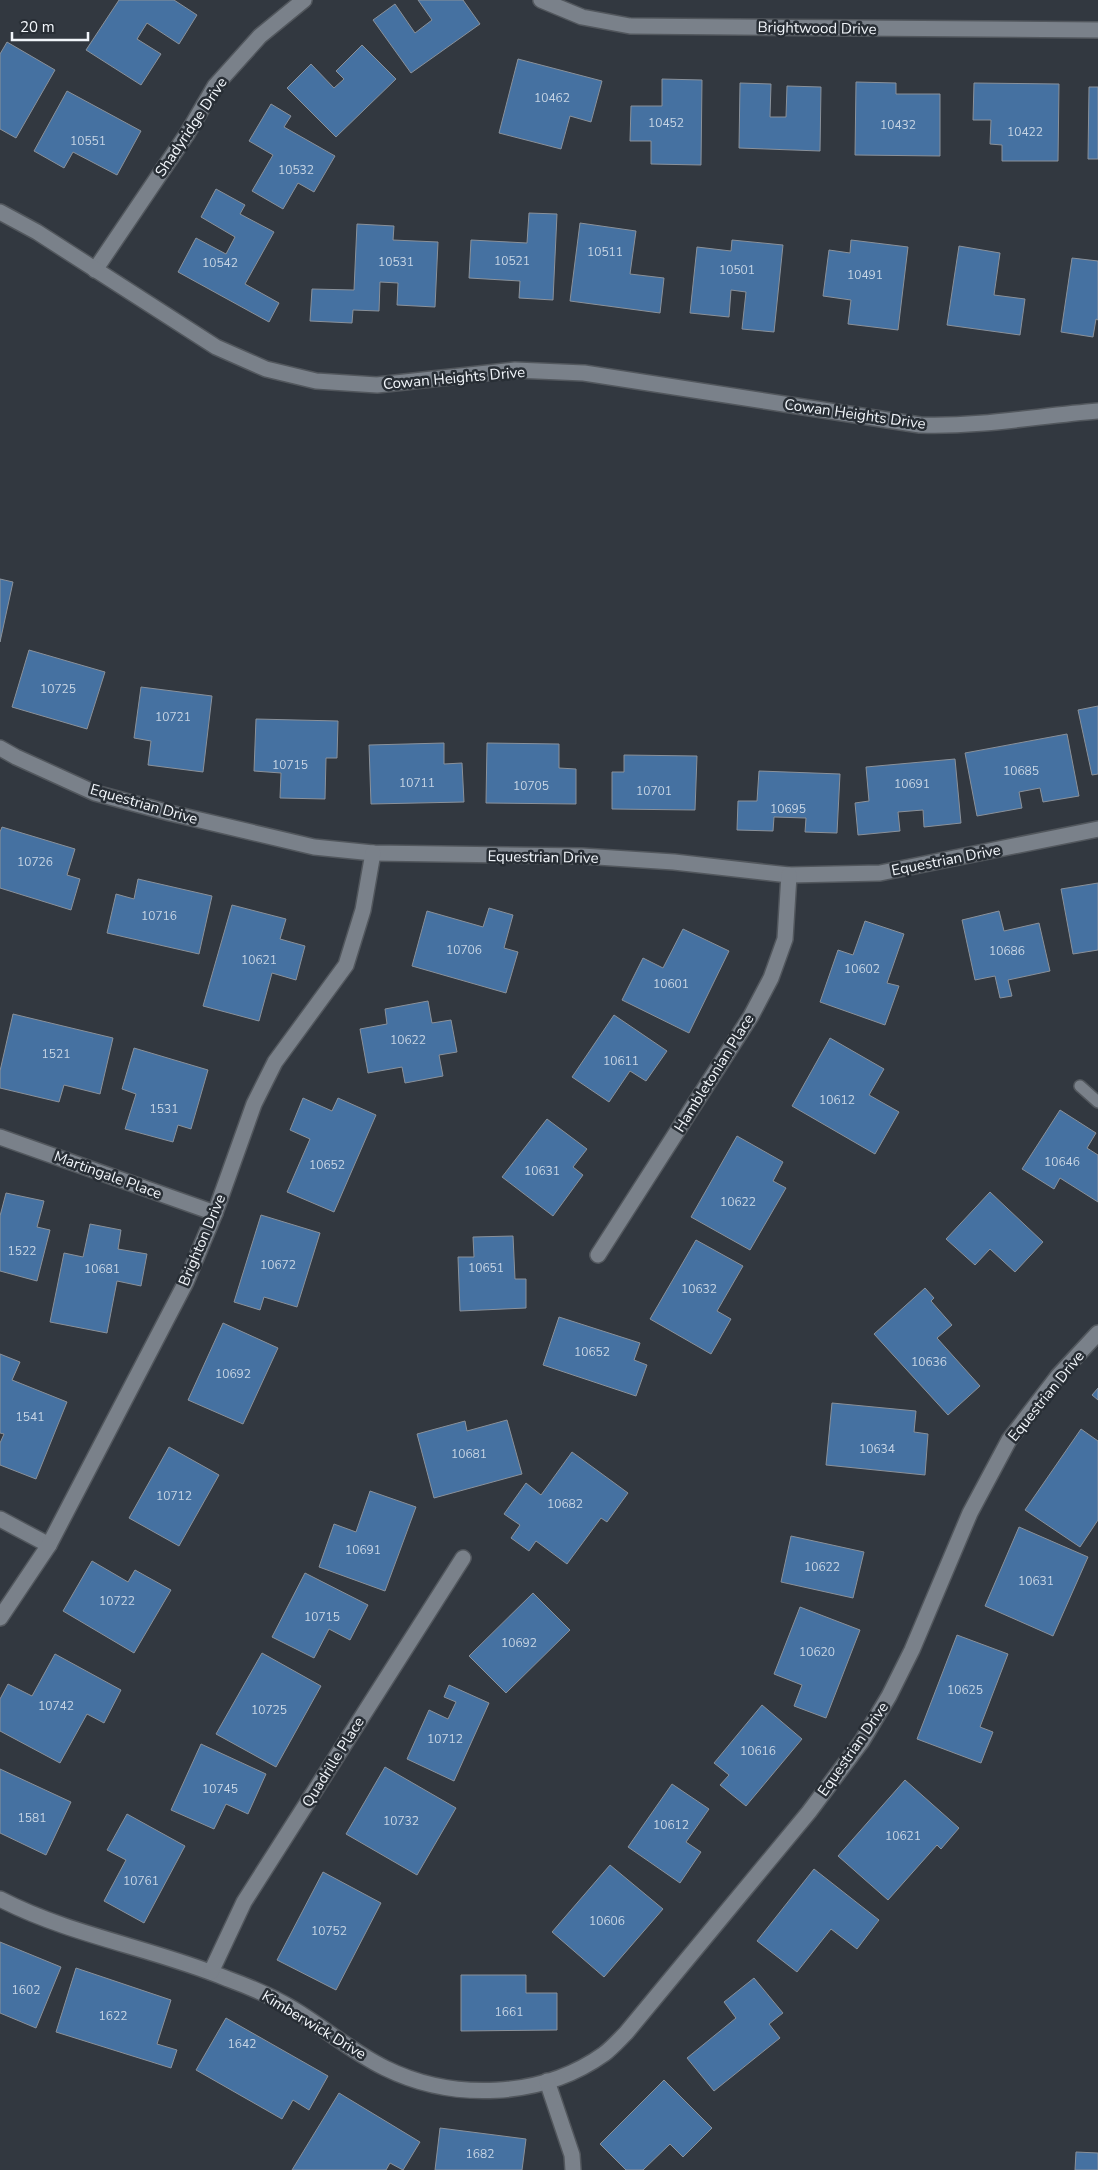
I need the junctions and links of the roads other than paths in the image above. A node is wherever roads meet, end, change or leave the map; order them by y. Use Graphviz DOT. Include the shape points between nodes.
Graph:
graph roads {
  1 [pos="304,0"];
  2 [pos="541,0"];
  3 [pos="1098,30"];
  4 [pos="0,212"];
  5 [pos="95,270"];
  6 [pos="1098,411"];
  7 [pos="0,748"];
  8 [pos="1098,829"];
  9 [pos="373,853"];
  10 [pos="789,875"];
  11 [pos="1080,1086"];
  12 [pos="1098,1102"];
  13 [pos="0,1137"];
  14 [pos="215,1213"];
  15 [pos="598,1255"];
  16 [pos="1098,1333"];
  17 [pos="0,1519"];
  18 [pos="49,1545"];
  19 [pos="463,1558"];
  20 [pos="0,1618"];
  21 [pos="0,1900"];
  22 [pos="211,1972"];
  23 [pos="548,2081"];
  24 [pos="573,2170"];
  1 -- 5 [label="street, Shadyridge Drive" via="260,36 215,86 187,134"];
  2 -- 3 [label="street, Brightwood Drive" via="582,17 630,26"];
  4 -- 5 [label="street, Cowan Heights Drive"];
  5 -- 6 [label="street, Cowan Heights Drive" via="216,347 266,369 316,382 377,385 515,370 584,373 929,425 1001,423"];
  7 -- 9 [label="street, Equestrian Drive" via="95,792 314,847"];
  8 -- 10 [label="street, Equestrian Drive" via="880,873"];
  9 -- 10 [label="street, Equestrian Drive" via="591,856"];
  9 -- 14 [label="street, Brighton Drive" via="363,910 346,965 275,1062 254,1104"];
  10 -- 15 [label="street, Hambletonian Place" via="785,940 751,1016"];
  11 -- 12 [label="lane"];
  13 -- 14 [label="street, Martingale Place"];
  14 -- 18 [label="street, Brighton Drive" via="186,1282"];
  16 -- 23 [label="street, Equestrian Drive" via="1058,1376 1009,1440 970,1513 912,1650 862,1741 809,1812 626,2033 603,2054"];
  17 -- 18 [label="street"];
  18 -- 20 [label="street, Brighton Drive"];
  19 -- 22 [label="street, Quadrille Place" via="244,1902"];
  21 -- 22 [label="street, Kimberwick Drive" via="84,1934 167,1956"];
  22 -- 23 [label="street, Kimberwick Drive" via="291,2008 383,2068 416,2082 468,2091 512,2089"];
  23 -- 24 [label="street" via="572,2155"];
}
